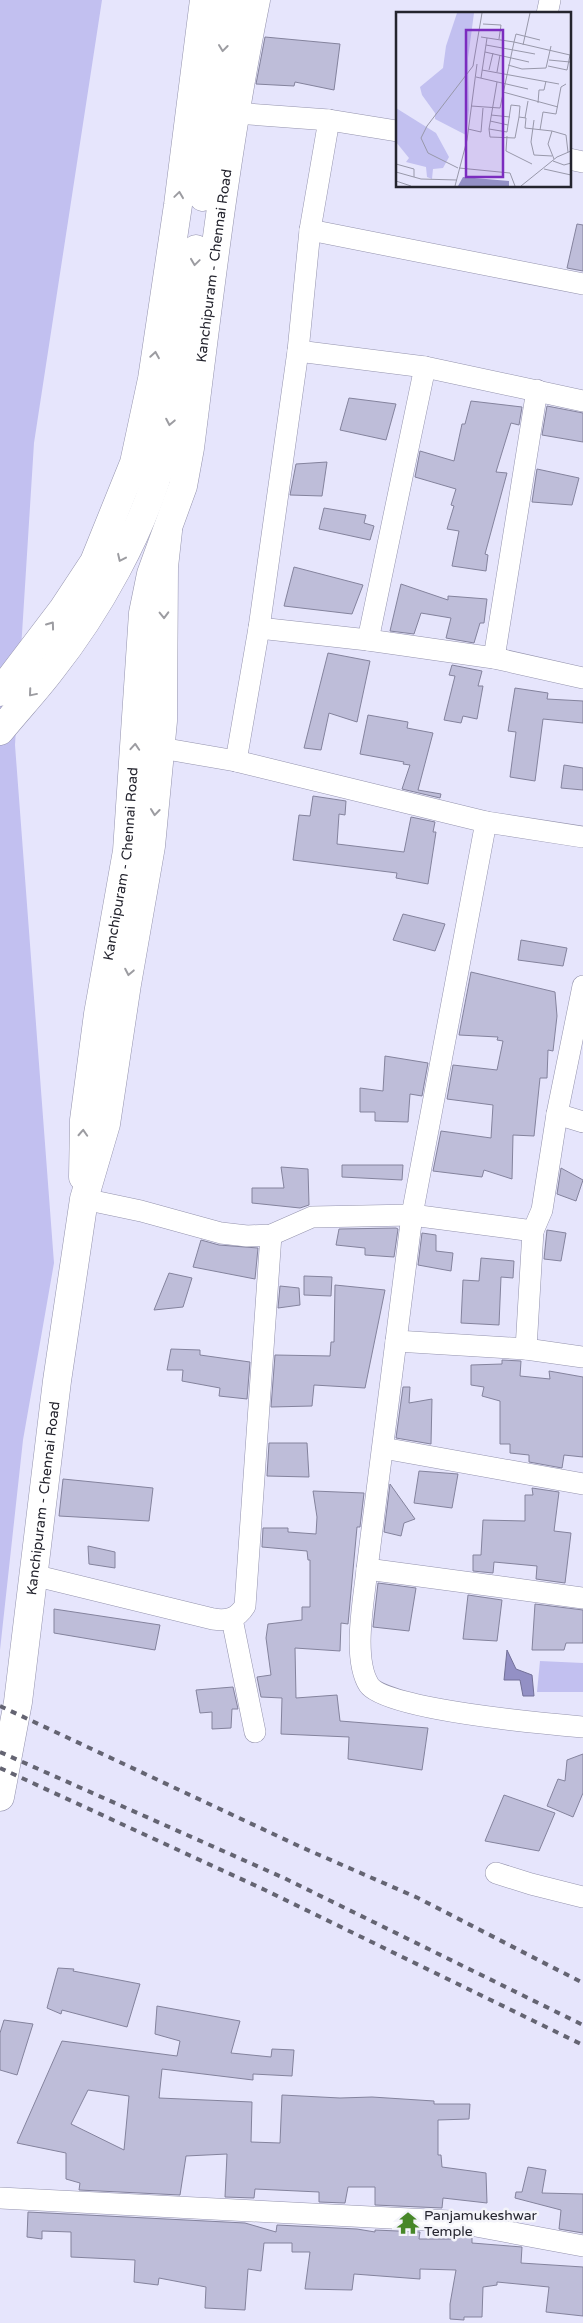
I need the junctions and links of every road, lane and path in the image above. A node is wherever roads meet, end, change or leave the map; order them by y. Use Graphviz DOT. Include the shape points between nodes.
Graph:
graph roads {
  1 [pos="204,0"];
  2 [pos="228,0"];
  3 [pos="256,0"];
  4 [pos="235,113"];
  5 [pos="329,120"];
  6 [pos="396,131"];
  7 [pos="570,159"];
  8 [pos="583,162"];
  9 [pos="310,230"];
  10 [pos="583,284"];
  11 [pos="298,351"];
  12 [pos="425,367"];
  13 [pos="537,390"];
  14 [pos="583,401"];
  15 [pos="130,509"];
  16 [pos="168,531"];
  17 [pos="259,628"];
  18 [pos="368,640"];
  19 [pos="494,658"];
  20 [pos="583,678"];
  21 [pos="0,692"];
  22 [pos="0,731"];
  23 [pos="161,748"];
  24 [pos="236,761"];
  25 [pos="486,822"];
  26 [pos="583,837"];
  27 [pos="583,986"];
  28 [pos="557,1114"];
  29 [pos="583,1122"];
  30 [pos="84,1199"];
  31 [pos="412,1215"];
  32 [pos="533,1231"];
  33 [pos="271,1235"];
  34 [pos="396,1341"];
  35 [pos="526,1349"];
  36 [pos="583,1357"];
  37 [pos="383,1448"];
  38 [pos="583,1484"];
  39 [pos="367,1569"];
  40 [pos="32,1575"];
  41 [pos="583,1598"];
  42 [pos="232,1618"];
  43 [pos="583,1727"];
  44 [pos="255,1732"];
  45 [pos="0,1797"];
  46 [pos="496,1872"];
  47 [pos="583,1896"];
  48 [pos="0,2198"];
  49 [pos="583,2246"];
  15 -- 1 [label="main road, one-way" via="134,463 152,379 178,205"];
  2 -- 15 [label="main road, one-way" via="170,421 162,459"];
  3 -- 4 [label="main road, Kanchipuram - Chennai Road"];
  4 -- 5 [label="street"];
  4 -- 16 [label="main road, Kanchipuram - Chennai Road" via="190,448 183,486"];
  5 -- 6 [label="street"];
  5 -- 9 [label="street"];
  7 -- 8 [label="street"];
  9 -- 10 [label="street"];
  9 -- 11 [label="street"];
  11 -- 12 [label="street"];
  11 -- 17 [label="street"];
  12 -- 13 [label="street"];
  12 -- 18 [label="street"];
  13 -- 14 [label="street"];
  13 -- 19 [label="street"];
  21 -- 15 [label="main road, one-way"];
  15 -- 22 [label="main road, one-way" via="115,571 86,622"];
  16 -- 23 [label="main road, Kanchipuram - Chennai Road, one-way" via="164,567"];
  30 -- 16 [label="main road, Kanchipuram - Chennai Road, one-way" via="84,1120 98,1014 126,851 143,613 151,574"];
  17 -- 18 [label="street"];
  17 -- 24 [label="street"];
  18 -- 19 [label="street"];
  19 -- 20 [label="street"];
  23 -- 24 [label="street"];
  23 -- 30 [label="main road, Kanchipuram - Chennai Road, one-way" via="151,846 126,984 106,1124"];
  24 -- 25 [label="street"];
  25 -- 26 [label="street"];
  25 -- 31 [label="street"];
  27 -- 28 [label="street"];
  28 -- 29 [label="street"];
  28 -- 32 [label="street" via="542,1210"];
  30 -- 33 [label="street" via="222,1232"];
  30 -- 40 [label="main road, Kanchipuram - Chennai Road"];
  31 -- 32 [label="street"];
  31 -- 33 [label="street" via="312,1217"];
  31 -- 34 [label="street"];
  32 -- 35 [label="street"];
  33 -- 42 [label="street" via="245,1606"];
  34 -- 35 [label="street"];
  34 -- 37 [label="street"];
  35 -- 36 [label="street"];
  37 -- 38 [label="street"];
  37 -- 39 [label="street"];
  39 -- 41 [label="street"];
  39 -- 43 [label="street" via="362,1670 370,1686 381,1695 453,1712"];
  40 -- 42 [label="street" via="213,1619 223,1621"];
  40 -- 45 [label="main road, Kanchipuram - Chennai Road" via="18,1702"];
  42 -- 44 [label="street"];
  46 -- 47 [label="street"];
  48 -- 49 [label="street" via="449,2221"];
}
